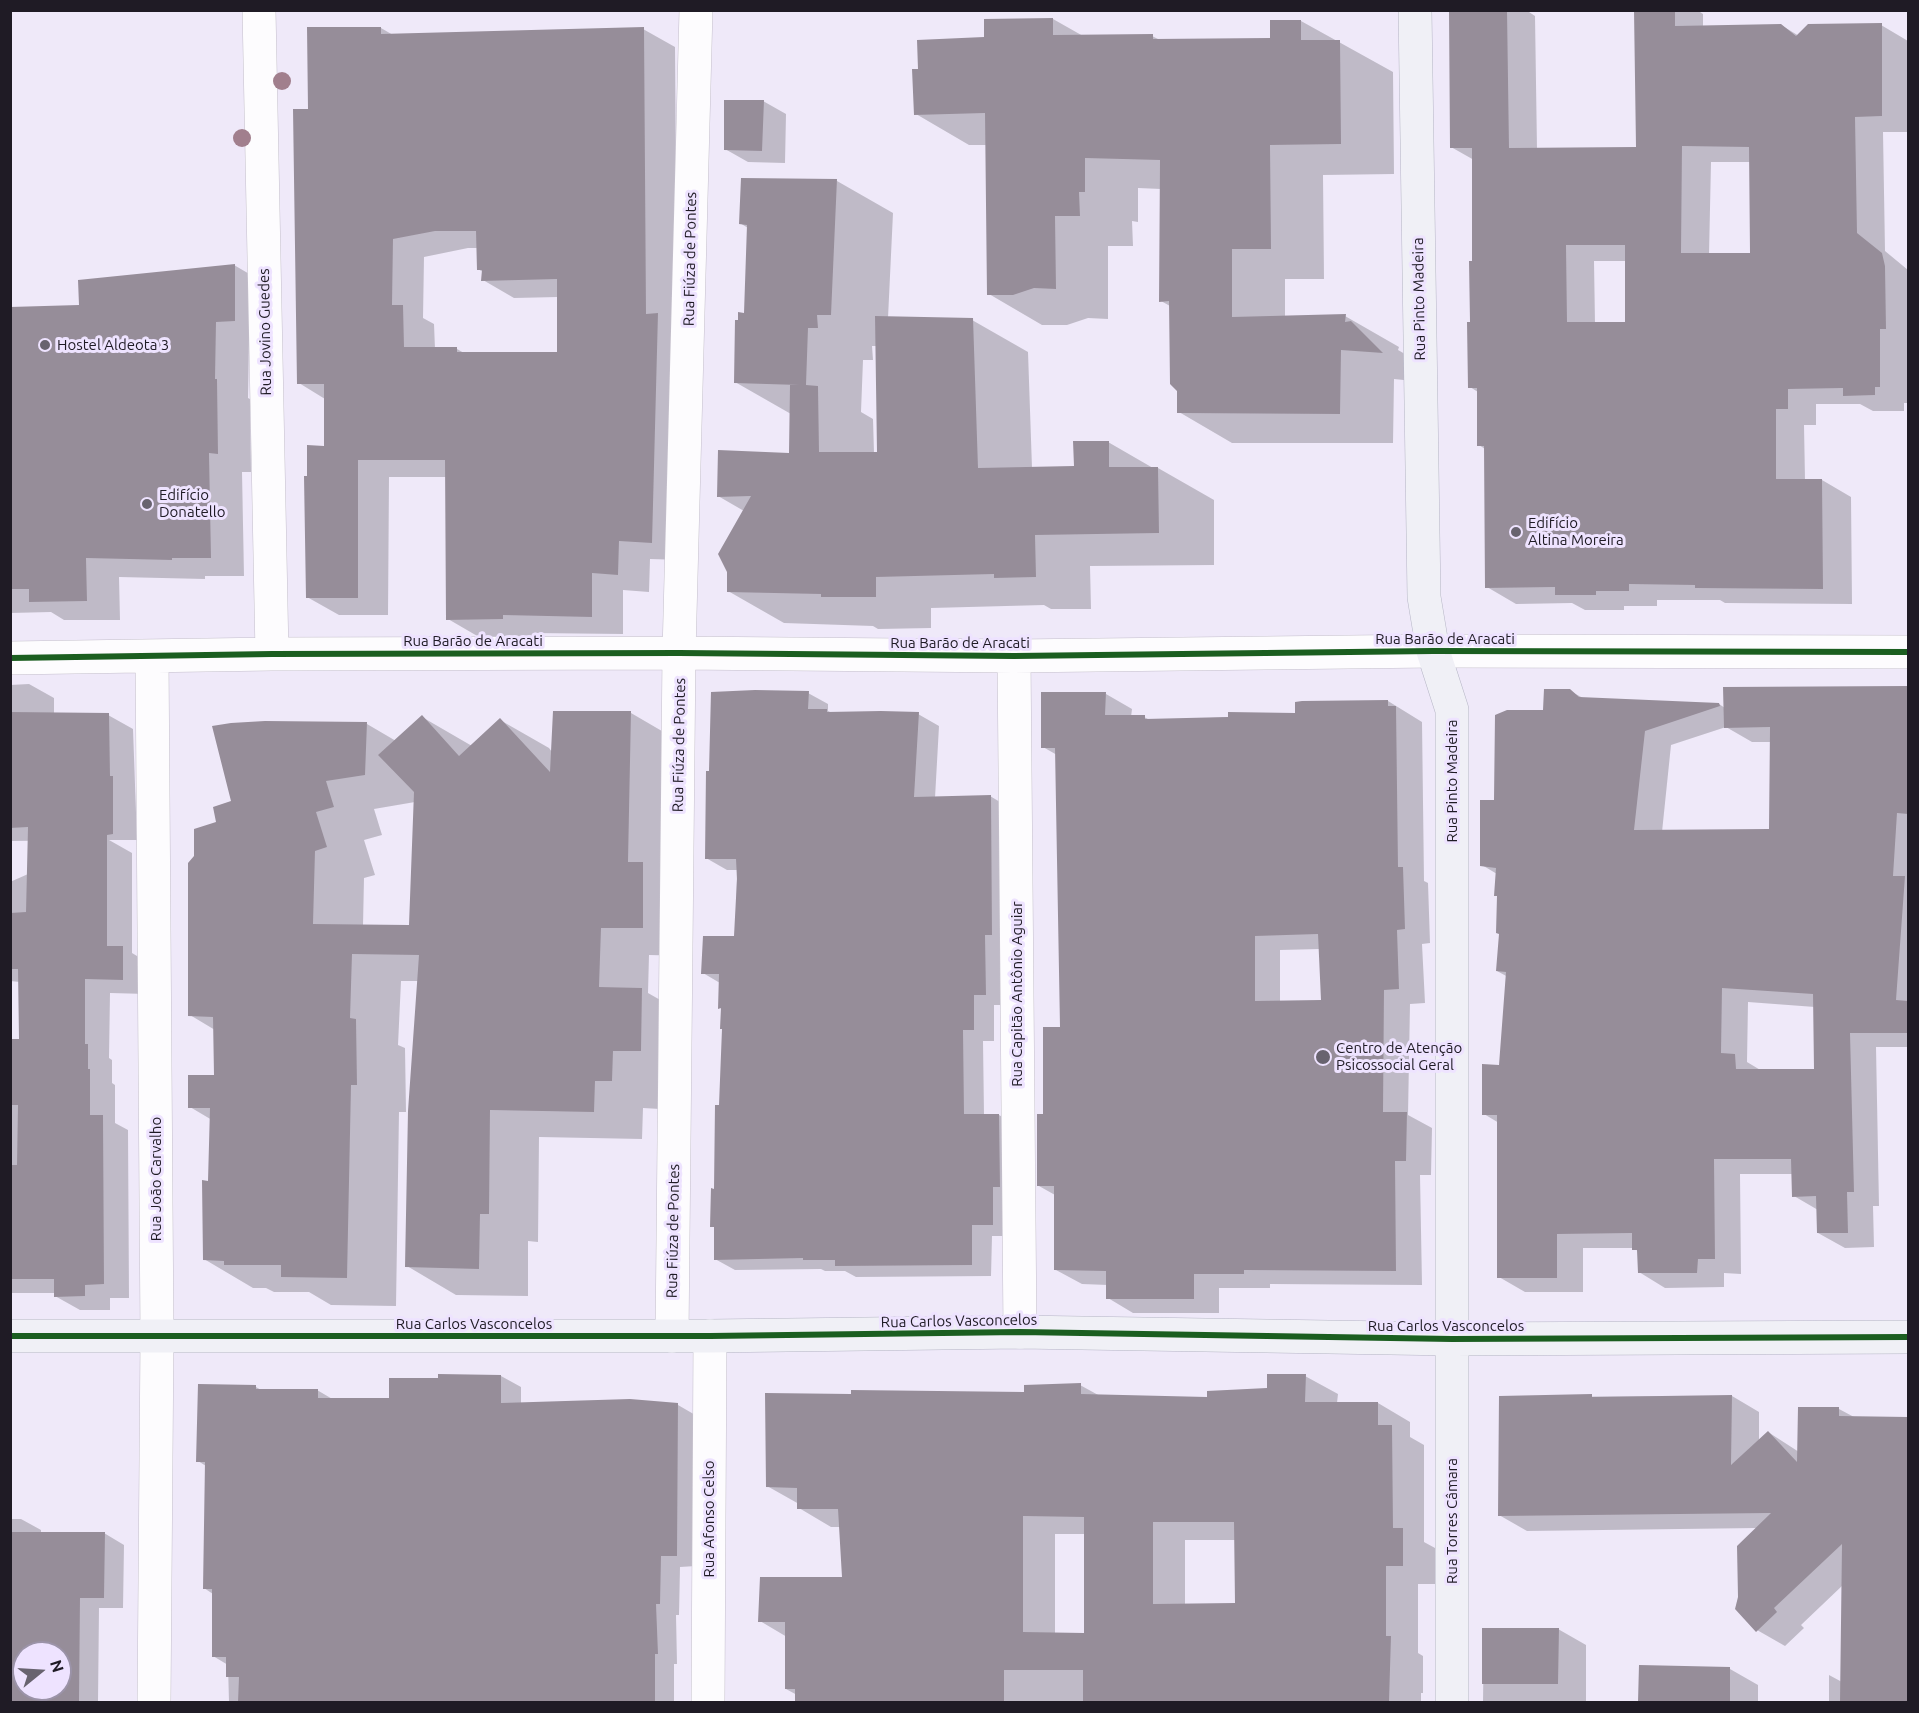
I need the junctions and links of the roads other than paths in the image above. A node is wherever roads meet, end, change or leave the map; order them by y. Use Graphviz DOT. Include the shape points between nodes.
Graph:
graph roads {
  1 [pos="259,10"];
  2 [pos="696,10"];
  3 [pos="1415,10"];
  4 [pos="1433,651"];
  5 [pos="1908,652"];
  6 [pos="679,653"];
  7 [pos="272,654"];
  8 [pos="152,656"];
  9 [pos="1014,656"];
  10 [pos="10,657"];
  11 [pos="1020,1332"];
  12 [pos="10,1336"];
  13 [pos="157,1336"];
  14 [pos="672,1336"];
  15 [pos="710,1336"];
  16 [pos="1908,1338"];
  17 [pos="1452,1339"];
  18 [pos="154,1702"];
  19 [pos="708,1702"];
  20 [pos="1452,1702"];
  1 -- 7 [label="street, Rua Jovino Guedes"];
  2 -- 6 [label="street, Rua Fiúza de Pontes"];
  3 -- 4 [label="main road, Rua Pinto Madeira" via="1424,597"];
  4 -- 5 [label="street, Rua Barão de Aracati"];
  4 -- 9 [label="street, Rua Barão de Aracati"];
  4 -- 17 [label="main road, Rua Pinto Madeira" via="1452,710"];
  6 -- 7 [label="street, Rua Barão de Aracati"];
  6 -- 9 [label="street, Rua Barão de Aracati"];
  6 -- 14 [label="street, Rua Fiúza de Pontes"];
  7 -- 8 [label="street, Rua Barão de Aracati"];
  8 -- 10 [label="street, Rua Barão de Aracati"];
  8 -- 13 [label="street, Rua João Carvalho"];
  9 -- 11 [label="street, Rua Capitão Antônio Aguiar"];
  11 -- 15 [label="main road, Rua Carlos Vasconcelos"];
  11 -- 17 [label="main road, Rua Carlos Vasconcelos"];
  12 -- 13 [label="main road, Rua Carlos Vasconcelos"];
  13 -- 14 [label="main road, Rua Carlos Vasconcelos"];
  13 -- 18 [label="street, Rua João Carvalho"];
  14 -- 15 [label="main road, Rua Carlos Vasconcelos"];
  15 -- 19 [label="street, Rua Afonso Celso"];
  16 -- 17 [label="main road, Rua Carlos Vasconcelos"];
  17 -- 20 [label="main road, Rua Torres Câmara"];
}
